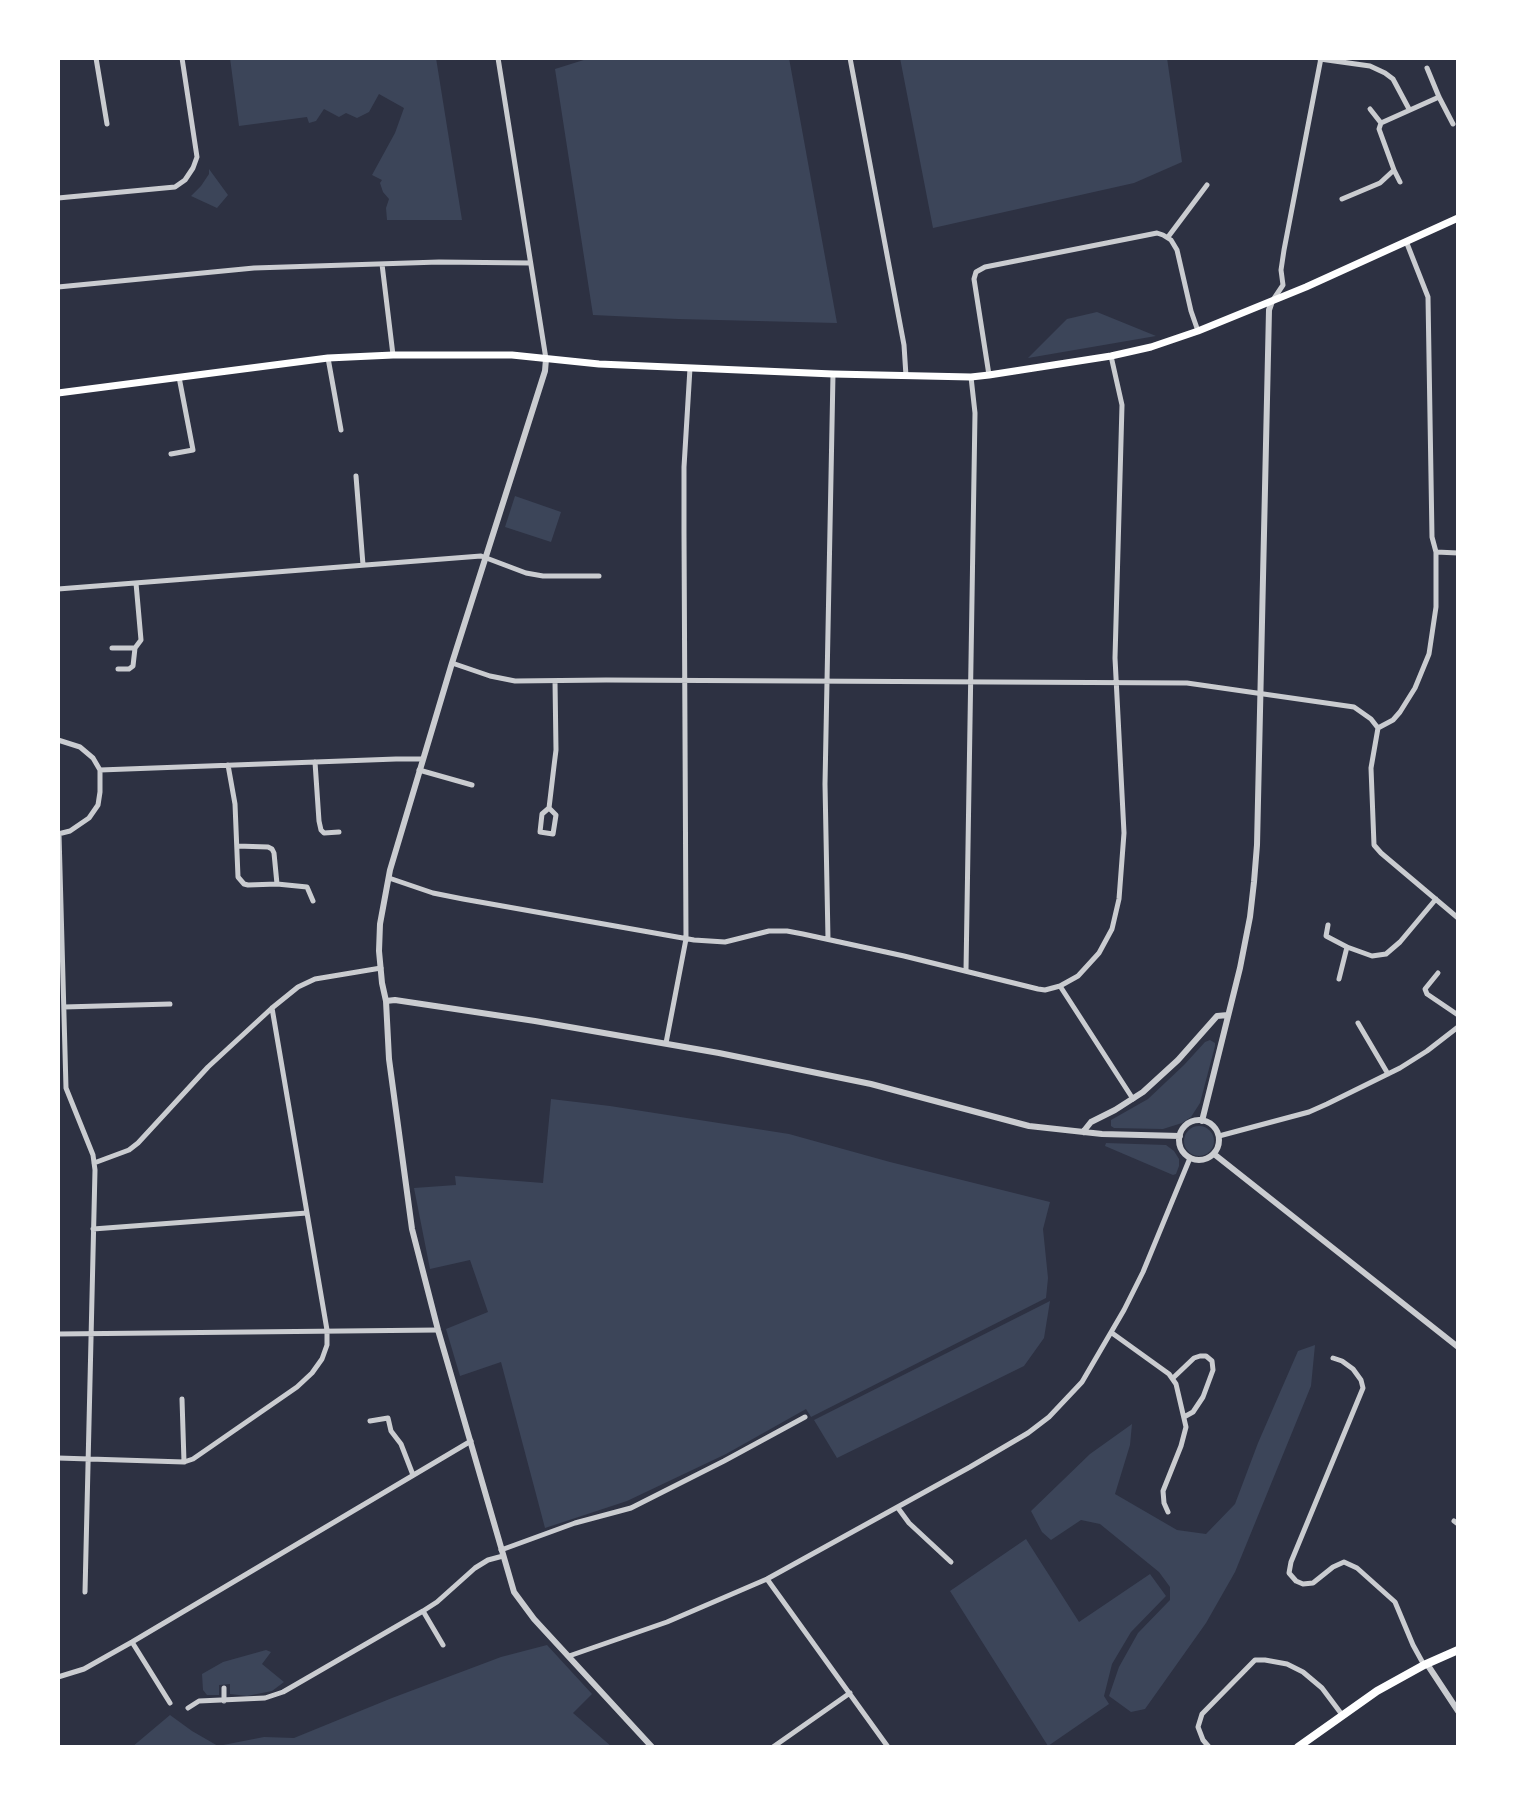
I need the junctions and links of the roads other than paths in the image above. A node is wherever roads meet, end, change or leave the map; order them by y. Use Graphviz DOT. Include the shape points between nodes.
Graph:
graph roads {
  1 [pos="96,58"];
  2 [pos="182,58"];
  3 [pos="498,58"];
  4 [pos="850,58"];
  5 [pos="1320,58"];
  6 [pos="1373,58"];
  7 [pos="1370,66"];
  8 [pos="1427,68"];
  9 [pos="1439,97"];
  10 [pos="1370,109"];
  11 [pos="1409,109"];
  12 [pos="1381,123"];
  13 [pos="107,124"];
  14 [pos="1453,124"];
  15 [pos="1394,170"];
  16 [pos="1400,182"];
  17 [pos="1207,185"];
  18 [pos="58,198"];
  19 [pos="1342,199"];
  20 [pos="1458,218"];
  21 [pos="1168,237"];
  22 [pos="1406,241"];
  23 [pos="530,263"];
  24 [pos="382,264"];
  25 [pos="58,287"];
  26 [pos="1272,301"];
  27 [pos="1198,331"];
  28 [pos="393,355"];
  29 [pos="1111,356"];
  30 [pos="328,358"];
  31 [pos="546,359"];
  32 [pos="690,368"];
  33 [pos="833,374"];
  34 [pos="989,375"];
  35 [pos="906,376"];
  36 [pos="179,377"];
  37 [pos="971,377"];
  38 [pos="58,393"];
  39 [pos="341,430"];
  40 [pos="171,454"];
  41 [pos="356,476"];
  42 [pos="1436,552"];
  43 [pos="1458,553"];
  44 [pos="485,559"];
  45 [pos="363,565"];
  46 [pos="599,576"];
  47 [pos="136,583"];
  48 [pos="58,589"];
  49 [pos="112,648"];
  50 [pos="135,648"];
  51 [pos="452,663"];
  52 [pos="118,669"];
  53 [pos="827,680"];
  54 [pos="555,681"];
  55 [pos="684,681"];
  56 [pos="971,681"];
  57 [pos="1116,682"];
  58 [pos="1261,693"];
  59 [pos="1378,728"];
  60 [pos="58,740"];
  61 [pos="422,759"];
  62 [pos="315,762"];
  63 [pos="228,765"];
  64 [pos="100,770"];
  65 [pos="419,770"];
  66 [pos="472,785"];
  67 [pos="549,808"];
  68 [pos="339,832"];
  69 [pos="58,834"];
  70 [pos="237,846"];
  71 [pos="389,878"];
  72 [pos="277,884"];
  73 [pos="1436,899"];
  74 [pos="313,901"];
  75 [pos="1458,918"];
  76 [pos="1328,925"];
  77 [pos="686,939"];
  78 [pos="828,939"];
  79 [pos="1347,947"];
  80 [pos="381,968"];
  81 [pos="966,971"];
  82 [pos="1438,973"];
  83 [pos="1339,979"];
  84 [pos="1060,986"];
  85 [pos="386,1001"];
  86 [pos="170,1004"];
  87 [pos="64,1007"];
  88 [pos="272,1008"];
  89 [pos="1228,1015"];
  90 [pos="1458,1015"];
  91 [pos="1358,1023"];
  92 [pos="1458,1027"];
  93 [pos="666,1043"];
  94 [pos="1388,1074"];
  95 [pos="66,1088"];
  96 [pos="58,1089"];
  97 [pos="1133,1100"];
  98 [pos="1202,1121"];
  99 [pos="1083,1132"];
  100 [pos="1180,1136"];
  101 [pos="1219,1136"];
  102 [pos="1214,1154"];
  103 [pos="1190,1158"];
  104 [pos="94,1163"];
  105 [pos="307,1213"];
  106 [pos="93,1229"];
  107 [pos="438,1330"];
  108 [pos="327,1332"];
  109 [pos="1112,1333"];
  110 [pos="58,1334"];
  111 [pos="92,1334"];
  112 [pos="1458,1347"];
  113 [pos="1333,1358"];
  114 [pos="1173,1378"];
  115 [pos="182,1399"];
  116 [pos="805,1417"];
  117 [pos="1184,1417"];
  118 [pos="370,1421"];
  119 [pos="471,1441"];
  120 [pos="58,1458"];
  121 [pos="89,1458"];
  122 [pos="184,1462"];
  123 [pos="413,1475"];
  124 [pos="898,1508"];
  125 [pos="1168,1512"];
  126 [pos="502,1553"];
  127 [pos="951,1562"];
  128 [pos="767,1579"];
  129 [pos="85,1592"];
  130 [pos="423,1611"];
  131 [pos="132,1642"];
  132 [pos="443,1645"];
  133 [pos="1458,1650"];
  134 [pos="569,1656"];
  135 [pos="1426,1664"];
  136 [pos="58,1677"];
  137 [pos="224,1688"];
  138 [pos="850,1693"];
  139 [pos="224,1701"];
  140 [pos="170,1703"];
  141 [pos="188,1708"];
  142 [pos="1458,1711"];
  143 [pos="1343,1716"];
  144 [pos="652,1747"];
  145 [pos="773,1747"];
  146 [pos="888,1747"];
  147 [pos="1209,1747"];
  148 [pos="1298,1747"];
  1 -- 13 [label="street"];
  2 -- 18 [label="street" via="197,157 185,180 175,187"];
  3 -- 23 [label="street"];
  4 -- 35 [label="street"];
  5 -- 7 [label="street"];
  5 -- 26 [label="street" via="1284,250 1283,285"];
  6 -- 7 [label="street"];
  7 -- 11 [label="street" via="1393,79"];
  8 -- 9 [label="street"];
  9 -- 11 [label="street"];
  9 -- 14 [label="street"];
  10 -- 12 [label="street"];
  11 -- 12 [label="street"];
  12 -- 15 [label="street"];
  15 -- 16 [label="street"];
  15 -- 19 [label="street" via="1380,183"];
  17 -- 21 [label="street"];
  20 -- 22 [label="main road"];
  21 -- 27 [label="street" via="1177,250"];
  21 -- 34 [label="street" via="1157,233 980,269 974,284"];
  22 -- 26 [label="main road"];
  22 -- 42 [label="street" via="1428,297"];
  23 -- 24 [label="street"];
  23 -- 31 [label="street"];
  24 -- 25 [label="street" via="254,268"];
  24 -- 28 [label="street"];
  26 -- 27 [label="main road"];
  26 -- 58 [label="street"];
  27 -- 29 [label="main road"];
  28 -- 30 [label="main road"];
  28 -- 31 [label="main road"];
  29 -- 34 [label="main road"];
  29 -- 57 [label="street" via="1122,405"];
  30 -- 36 [label="main road"];
  30 -- 39 [label="street"];
  31 -- 32 [label="main road"];
  31 -- 44 [label="street"];
  32 -- 33 [label="main road"];
  32 -- 55 [label="street" via="684,467"];
  33 -- 35 [label="main road"];
  33 -- 53 [label="street"];
  34 -- 37 [label="main road"];
  35 -- 37 [label="main road"];
  36 -- 38 [label="main road"];
  36 -- 40 [label="street" via="193,450"];
  37 -- 56 [label="street"];
  41 -- 45 [label="street"];
  42 -- 43 [label="street"];
  42 -- 59 [label="street" via="1435,622 1425,665 1400,712"];
  44 -- 45 [label="street"];
  44 -- 46 [label="street" via="543,576"];
  44 -- 51 [label="street"];
  45 -- 47 [label="street"];
  47 -- 48 [label="street"];
  47 -- 50 [label="street" via="141,640"];
  49 -- 50 [label="street"];
  50 -- 52 [label="street" via="133,666"];
  51 -- 54 [label="street" via="506,680"];
  51 -- 61 [label="street"];
  53 -- 55 [label="street"];
  53 -- 56 [label="street"];
  53 -- 78 [label="street"];
  54 -- 55 [label="street"];
  54 -- 67 [label="street" via="556,750"];
  55 -- 77 [label="street"];
  56 -- 57 [label="street"];
  56 -- 81 [label="street"];
  57 -- 58 [label="street" via="1187,683"];
  57 -- 84 [label="street" via="1124,833 1119,899 1104,947 1078,976"];
  58 -- 59 [label="street" via="1354,707"];
  58 -- 89 [label="street" via="1254,882"];
  59 -- 73 [label="street" via="1371,768 1374,845"];
  60 -- 64 [label="street" via="88,752"];
  61 -- 62 [label="street"];
  61 -- 65 [label="street"];
  62 -- 63 [label="street"];
  62 -- 68 [label="street" via="321,830"];
  63 -- 64 [label="street"];
  63 -- 70 [label="street"];
  64 -- 69 [label="street" via="96,809 79,826"];
  65 -- 66 [label="street"];
  65 -- 71 [label="street"];
  67 -- 67 [label="street" via="542,814 540,832 553,834 556,815"];
  69 -- 87 [label="street"];
  70 -- 72 [label="street" via="272,849"];
  70 -- 72 [label="street" via="241,882"];
  71 -- 77 [label="street" via="433,893"];
  71 -- 80 [label="street" via="381,913"];
  72 -- 74 [label="street" via="307,887"];
  73 -- 75 [label="street"];
  73 -- 79 [label="street" via="1386,954 1372,956"];
  76 -- 79 [label="street" via="1326,936"];
  77 -- 78 [label="street" via="725,942 787,931"];
  77 -- 93 [label="street"];
  78 -- 81 [label="street"];
  79 -- 83 [label="street"];
  80 -- 85 [label="street"];
  80 -- 88 [label="street" via="308,981"];
  81 -- 84 [label="street" via="1038,989"];
  82 -- 90 [label="street" via="1425,989 1427,994"];
  84 -- 97 [label="street"];
  85 -- 93 [label="street"];
  85 -- 107 [label="street" via="412,1229"];
  86 -- 87 [label="street"];
  87 -- 95 [label="street"];
  88 -- 104 [label="street" via="138,1143"];
  88 -- 105 [label="street"];
  89 -- 97 [label="street" via="1217,1016"];
  89 -- 98 [label="street"];
  91 -- 94 [label="street"];
  92 -- 94 [label="street"];
  93 -- 99 [label="street" via="871,1084 1018,1123"];
  94 -- 101 [label="street" via="1309,1112"];
  95 -- 96 [label="street"];
  95 -- 104 [label="street"];
  97 -- 99 [label="street" via="1091,1122"];
  98 -- 100 [label="street" via="1189,1123"];
  98 -- 101 [label="street"];
  99 -- 100 [label="street"];
  100 -- 103 [label="street"];
  101 -- 102 [label="street"];
  102 -- 103 [label="street" via="1203,1160"];
  102 -- 112 [label="street"];
  103 -- 109 [label="street"];
  104 -- 106 [label="street"];
  105 -- 106 [label="street"];
  105 -- 108 [label="street"];
  106 -- 111 [label="street"];
  107 -- 108 [label="street"];
  107 -- 119 [label="street"];
  108 -- 111 [label="street"];
  108 -- 122 [label="street" via="322,1359 305,1380"];
  109 -- 114 [label="street"];
  109 -- 124 [label="street" via="1082,1382 1049,1417"];
  110 -- 111 [label="street"];
  111 -- 121 [label="street"];
  113 -- 135 [label="street" via="1353,1369 1363,1388 1289,1573 1303,1584 1344,1562 1357,1568 1395,1602"];
  114 -- 117 [label="street"];
  114 -- 117 [label="street" via="1194,1358 1212,1361 1203,1397"];
  115 -- 122 [label="street"];
  116 -- 126 [label="street" via="631,1508 575,1523"];
  117 -- 125 [label="street" via="1186,1427 1163,1491"];
  118 -- 123 [label="street" via="388,1418"];
  119 -- 123 [label="street"];
  119 -- 126 [label="street"];
  120 -- 121 [label="street"];
  121 -- 122 [label="street"];
  121 -- 129 [label="street"];
  123 -- 131 [label="street"];
  124 -- 127 [label="street"];
  124 -- 128 [label="street"];
  126 -- 130 [label="street"];
  126 -- 134 [label="street" via="518,1598"];
  128 -- 134 [label="street"];
  128 -- 138 [label="street"];
  130 -- 132 [label="street"];
  130 -- 139 [label="street" via="283,1692"];
  131 -- 136 [label="street"];
  131 -- 140 [label="street"];
  133 -- 135 [label="main road"];
  134 -- 144 [label="street"];
  135 -- 142 [label="street"];
  135 -- 143 [label="main road"];
  137 -- 139 [label="street"];
  138 -- 145 [label="street"];
  138 -- 146 [label="street"];
  139 -- 141 [label="street" via="199,1701"];
  143 -- 147 [label="street" via="1303,1672 1255,1660 1202,1714 1198,1727"];
  143 -- 148 [label="main road"];
}
